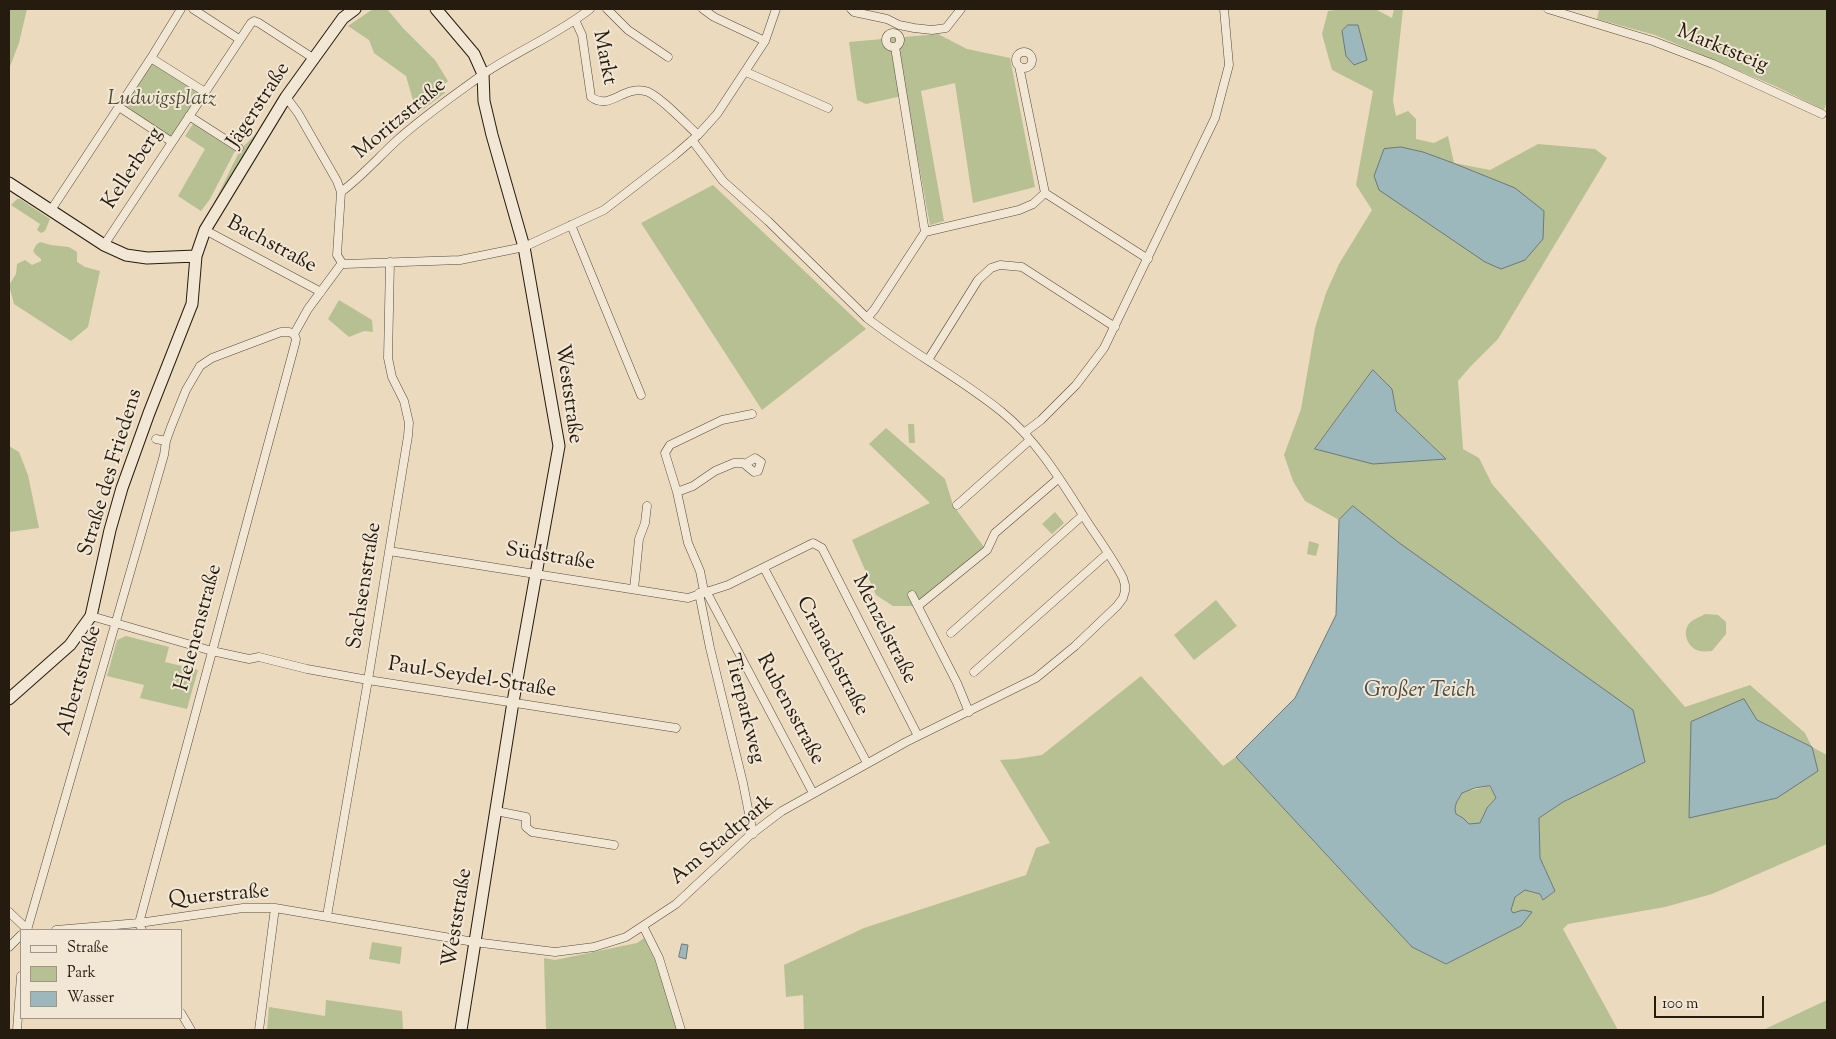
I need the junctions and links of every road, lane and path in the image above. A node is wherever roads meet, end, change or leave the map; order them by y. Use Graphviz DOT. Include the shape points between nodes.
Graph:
graph roads {
  1 [pos="180,9"];
  2 [pos="193,9"];
  3 [pos="356,9"];
  4 [pos="436,9"];
  5 [pos="590,9"];
  6 [pos="607,9"];
  7 [pos="620,9"];
  8 [pos="703,9"];
  9 [pos="776,9"];
  10 [pos="851,9"];
  11 [pos="961,9"];
  12 [pos="1224,9"];
  13 [pos="1548,9"];
  14 [pos="615,17"];
  15 [pos="576,20"];
  16 [pos="239,39"];
  17 [pos="765,41"];
  18 [pos="895,48"];
  19 [pos="668,57"];
  20 [pos="151,58"];
  21 [pos="313,58"];
  22 [pos="1019,66"];
  23 [pos="746,72"];
  24 [pos="483,74"];
  25 [pos="205,92"];
  26 [pos="286,97"];
  27 [pos="119,107"];
  28 [pos="828,108"];
  29 [pos="1822,114"];
  30 [pos="188,116"];
  31 [pos="695,137"];
  32 [pos="172,142"];
  33 [pos="239,148"];
  34 [pos="9,183"];
  35 [pos="341,192"];
  36 [pos="1046,193"];
  37 [pos="51,210"];
  38 [pos="571,225"];
  39 [pos="205,230"];
  40 [pos="925,232"];
  41 [pos="104,245"];
  42 [pos="524,247"];
  43 [pos="196,256"];
  44 [pos="1148,259"];
  45 [pos="390,262"];
  46 [pos="342,263"];
  47 [pos="321,292"];
  48 [pos="867,318"];
  49 [pos="1114,327"];
  50 [pos="294,334"];
  51 [pos="928,360"];
  52 [pos="641,395"];
  53 [pos="752,414"];
  54 [pos="1024,433"];
  55 [pos="156,439"];
  56 [pos="1030,440"];
  57 [pos="166,441"];
  58 [pos="745,464"];
  59 [pos="1059,478"];
  60 [pos="677,492"];
  61 [pos="957,505"];
  62 [pos="648,506"];
  63 [pos="1083,515"];
  64 [pos="813,543"];
  65 [pos="389,551"];
  66 [pos="1108,553"];
  67 [pos="764,568"];
  68 [pos="536,574"];
  69 [pos="634,589"];
  70 [pos="703,592"];
  71 [pos="912,596"];
  72 [pos="918,606"];
  73 [pos="91,616"];
  74 [pos="116,624"];
  75 [pos="951,633"];
  76 [pos="212,651"];
  77 [pos="974,672"];
  78 [pos="368,680"];
  79 [pos="9,698"];
  80 [pos="513,702"];
  81 [pos="969,712"];
  82 [pos="676,728"];
  83 [pos="918,736"];
  84 [pos="867,763"];
  85 [pos="813,793"];
  86 [pos="496,811"];
  87 [pos="752,834"];
  88 [pos="614,845"];
  89 [pos="274,908"];
  90 [pos="9,912"];
  91 [pos="327,916"];
  92 [pos="140,926"];
  93 [pos="643,926"];
  94 [pos="26,929"];
  95 [pos="27,929"];
  96 [pos="77,929"];
  97 [pos="20,936"];
  98 [pos="474,942"];
  99 [pos="9,947"];
  100 [pos="20,990"];
  101 [pos="182,1015"];
  102 [pos="17,1030"];
  103 [pos="191,1030"];
  104 [pos="258,1030"];
  105 [pos="461,1030"];
  106 [pos="681,1030"];
  1 -- 20 [label="street"];
  2 -- 16 [label="street"];
  3 -- 21 [label="main road, Jägerstraße" via="343,18"];
  4 -- 24 [label="main road" via="474,54"];
  5 -- 15 [label="street, Moritzstraße"];
  6 -- 14 [label="street, Markt"];
  7 -- 14 [label="street, Markt"];
  8 -- 17 [label="street"];
  9 -- 17 [label="street"];
  10 -- 11 [label="street" via="899,25 932,30 946,28"];
  12 -- 44 [label="street" via="1228,65 1220,102"];
  13 -- 29 [label="street, Marktsteig" via="1653,41 1722,68"];
  14 -- 19 [label="street, Markt" via="628,30"];
  15 -- 24 [label="street, Moritzstraße"];
  15 -- 31 [label="street, Markt" via="582,35 592,97 597,102 603,103 635,89 648,91 675,113"];
  16 -- 21 [label="street, Kellerberg" via="251,23 257,21"];
  16 -- 25 [label="street, Kellerberg"];
  17 -- 23 [label="street"];
  18 -- 40 [label="street"];
  20 -- 25 [label="street"];
  20 -- 27 [label="street"];
  21 -- 26 [label="main road, Jägerstraße"];
  22 -- 36 [label="street"];
  23 -- 28 [label="street"];
  23 -- 31 [label="street" via="717,114"];
  24 -- 35 [label="street, Moritzstraße" via="395,142"];
  24 -- 42 [label="main road, Weststraße" via="484,101 492,135"];
  25 -- 30 [label="street, Kellerberg"];
  26 -- 35 [label="street" via="337,180"];
  26 -- 39 [label="main road, Jägerstraße"];
  27 -- 32 [label="street"];
  27 -- 37 [label="street"];
  30 -- 32 [label="street, Kellerberg"];
  30 -- 33 [label="street"];
  31 -- 38 [label="street" via="604,210"];
  31 -- 48 [label="street, Am Stadtpark" via="723,181"];
  32 -- 41 [label="street, Kellerberg"];
  34 -- 37 [label="main road"];
  35 -- 46 [label="street" via="337,255"];
  36 -- 40 [label="street" via="1019,210"];
  36 -- 44 [label="street"];
  37 -- 41 [label="main road"];
  38 -- 42 [label="street"];
  38 -- 52 [label="street"];
  39 -- 43 [label="main road, Straße des Friedens"];
  39 -- 47 [label="street, Bachstraße"];
  40 -- 48 [label="street"];
  41 -- 43 [label="main road" via="126,255 147,258"];
  42 -- 45 [label="street" via="460,260"];
  42 -- 68 [label="main road, Weststraße" via="559,446"];
  43 -- 73 [label="main road, Straße des Friedens" via="192,304 122,488"];
  44 -- 49 [label="street"];
  45 -- 46 [label="street"];
  45 -- 65 [label="street, Sachsenstraße" via="388,358 409,423"];
  46 -- 47 [label="street"];
  47 -- 50 [label="street"];
  48 -- 51 [label="street, Am Stadtpark"];
  49 -- 51 [label="street" via="1022,267 1000,265 991,268 978,280"];
  49 -- 54 [label="street" via="1104,348 1076,385"];
  50 -- 57 [label="street, Albertstraße" via="281,332 212,358 200,366 188,386"];
  50 -- 76 [label="street, Helenenstraße" via="296,344"];
  51 -- 54 [label="street, Am Stadtpark" via="978,393"];
  53 -- 60 [label="street" via="722,420 670,445 665,452"];
  54 -- 56 [label="street, Am Stadtpark"];
  55 -- 57 [label="street"];
  56 -- 59 [label="street, Am Stadtpark"];
  56 -- 61 [label="street"];
  57 -- 74 [label="street, Albertstraße"];
  58 -- 60 [label="street" via="725,466"];
  59 -- 63 [label="street, Am Stadtpark"];
  59 -- 72 [label="street" via="995,533 986,550"];
  60 -- 70 [label="street"];
  62 -- 69 [label="street" via="639,539"];
  63 -- 66 [label="street, Am Stadtpark"];
  63 -- 75 [label="street"];
  64 -- 67 [label="street, Südstraße"];
  64 -- 83 [label="street, Menzelstraße" via="822,548"];
  65 -- 68 [label="street, Südstraße"];
  65 -- 78 [label="street, Sachsenstraße"];
  66 -- 77 [label="street"];
  66 -- 81 [label="street, Am Stadtpark" via="1123,578 1123,598 1076,646 1036,678"];
  67 -- 70 [label="street, Südstraße" via="728,585"];
  67 -- 84 [label="street, Cranachstraße"];
  68 -- 69 [label="street, Südstraße"];
  68 -- 80 [label="main road, Weststraße"];
  69 -- 70 [label="street, Südstraße" via="688,598"];
  70 -- 85 [label="street, Rubensstraße"];
  70 -- 87 [label="street, Tierparkweg" via="710,648 743,782"];
  71 -- 72 [label="street"];
  72 -- 81 [label="street" via="958,683"];
  73 -- 74 [label="street, Paul-Seydel-Straße"];
  73 -- 79 [label="main road, Straße des Friedens" via="70,645"];
  74 -- 76 [label="street, Paul-Seydel-Straße"];
  74 -- 95 [label="street, Albertstraße"];
  76 -- 78 [label="street, Paul-Seydel-Straße" via="249,659 259,657"];
  76 -- 92 [label="street, Helenenstraße"];
  78 -- 80 [label="street, Paul-Seydel-Straße"];
  78 -- 91 [label="street, Sachsenstraße"];
  80 -- 82 [label="street, Paul-Seydel-Straße"];
  80 -- 86 [label="main road, Weststraße"];
  81 -- 83 [label="street, Am Stadtpark"];
  83 -- 84 [label="street, Am Stadtpark"];
  84 -- 85 [label="street, Am Stadtpark"];
  85 -- 87 [label="street, Am Stadtpark"];
  86 -- 88 [label="street" via="526,817 526,827 532,832"];
  86 -- 98 [label="main road, Weststraße"];
  87 -- 93 [label="street, Am Stadtpark" via="676,904"];
  89 -- 91 [label="street, Querstraße"];
  89 -- 92 [label="street, Querstraße" via="244,908"];
  89 -- 104 [label="street"];
  90 -- 94 [label="street"];
  91 -- 98 [label="street, Querstraße"];
  92 -- 96 [label="street, Querstraße"];
  93 -- 98 [label="street, Am Stadtpark" via="626,937 594,948 555,952"];
  93 -- 106 [label="street" via="659,958"];
  97 -- 99 [label="street"];
  98 -- 105 [label="main road, Weststraße"];
  100 -- 102 [label="street"];
  101 -- 103 [label="street"];
}
